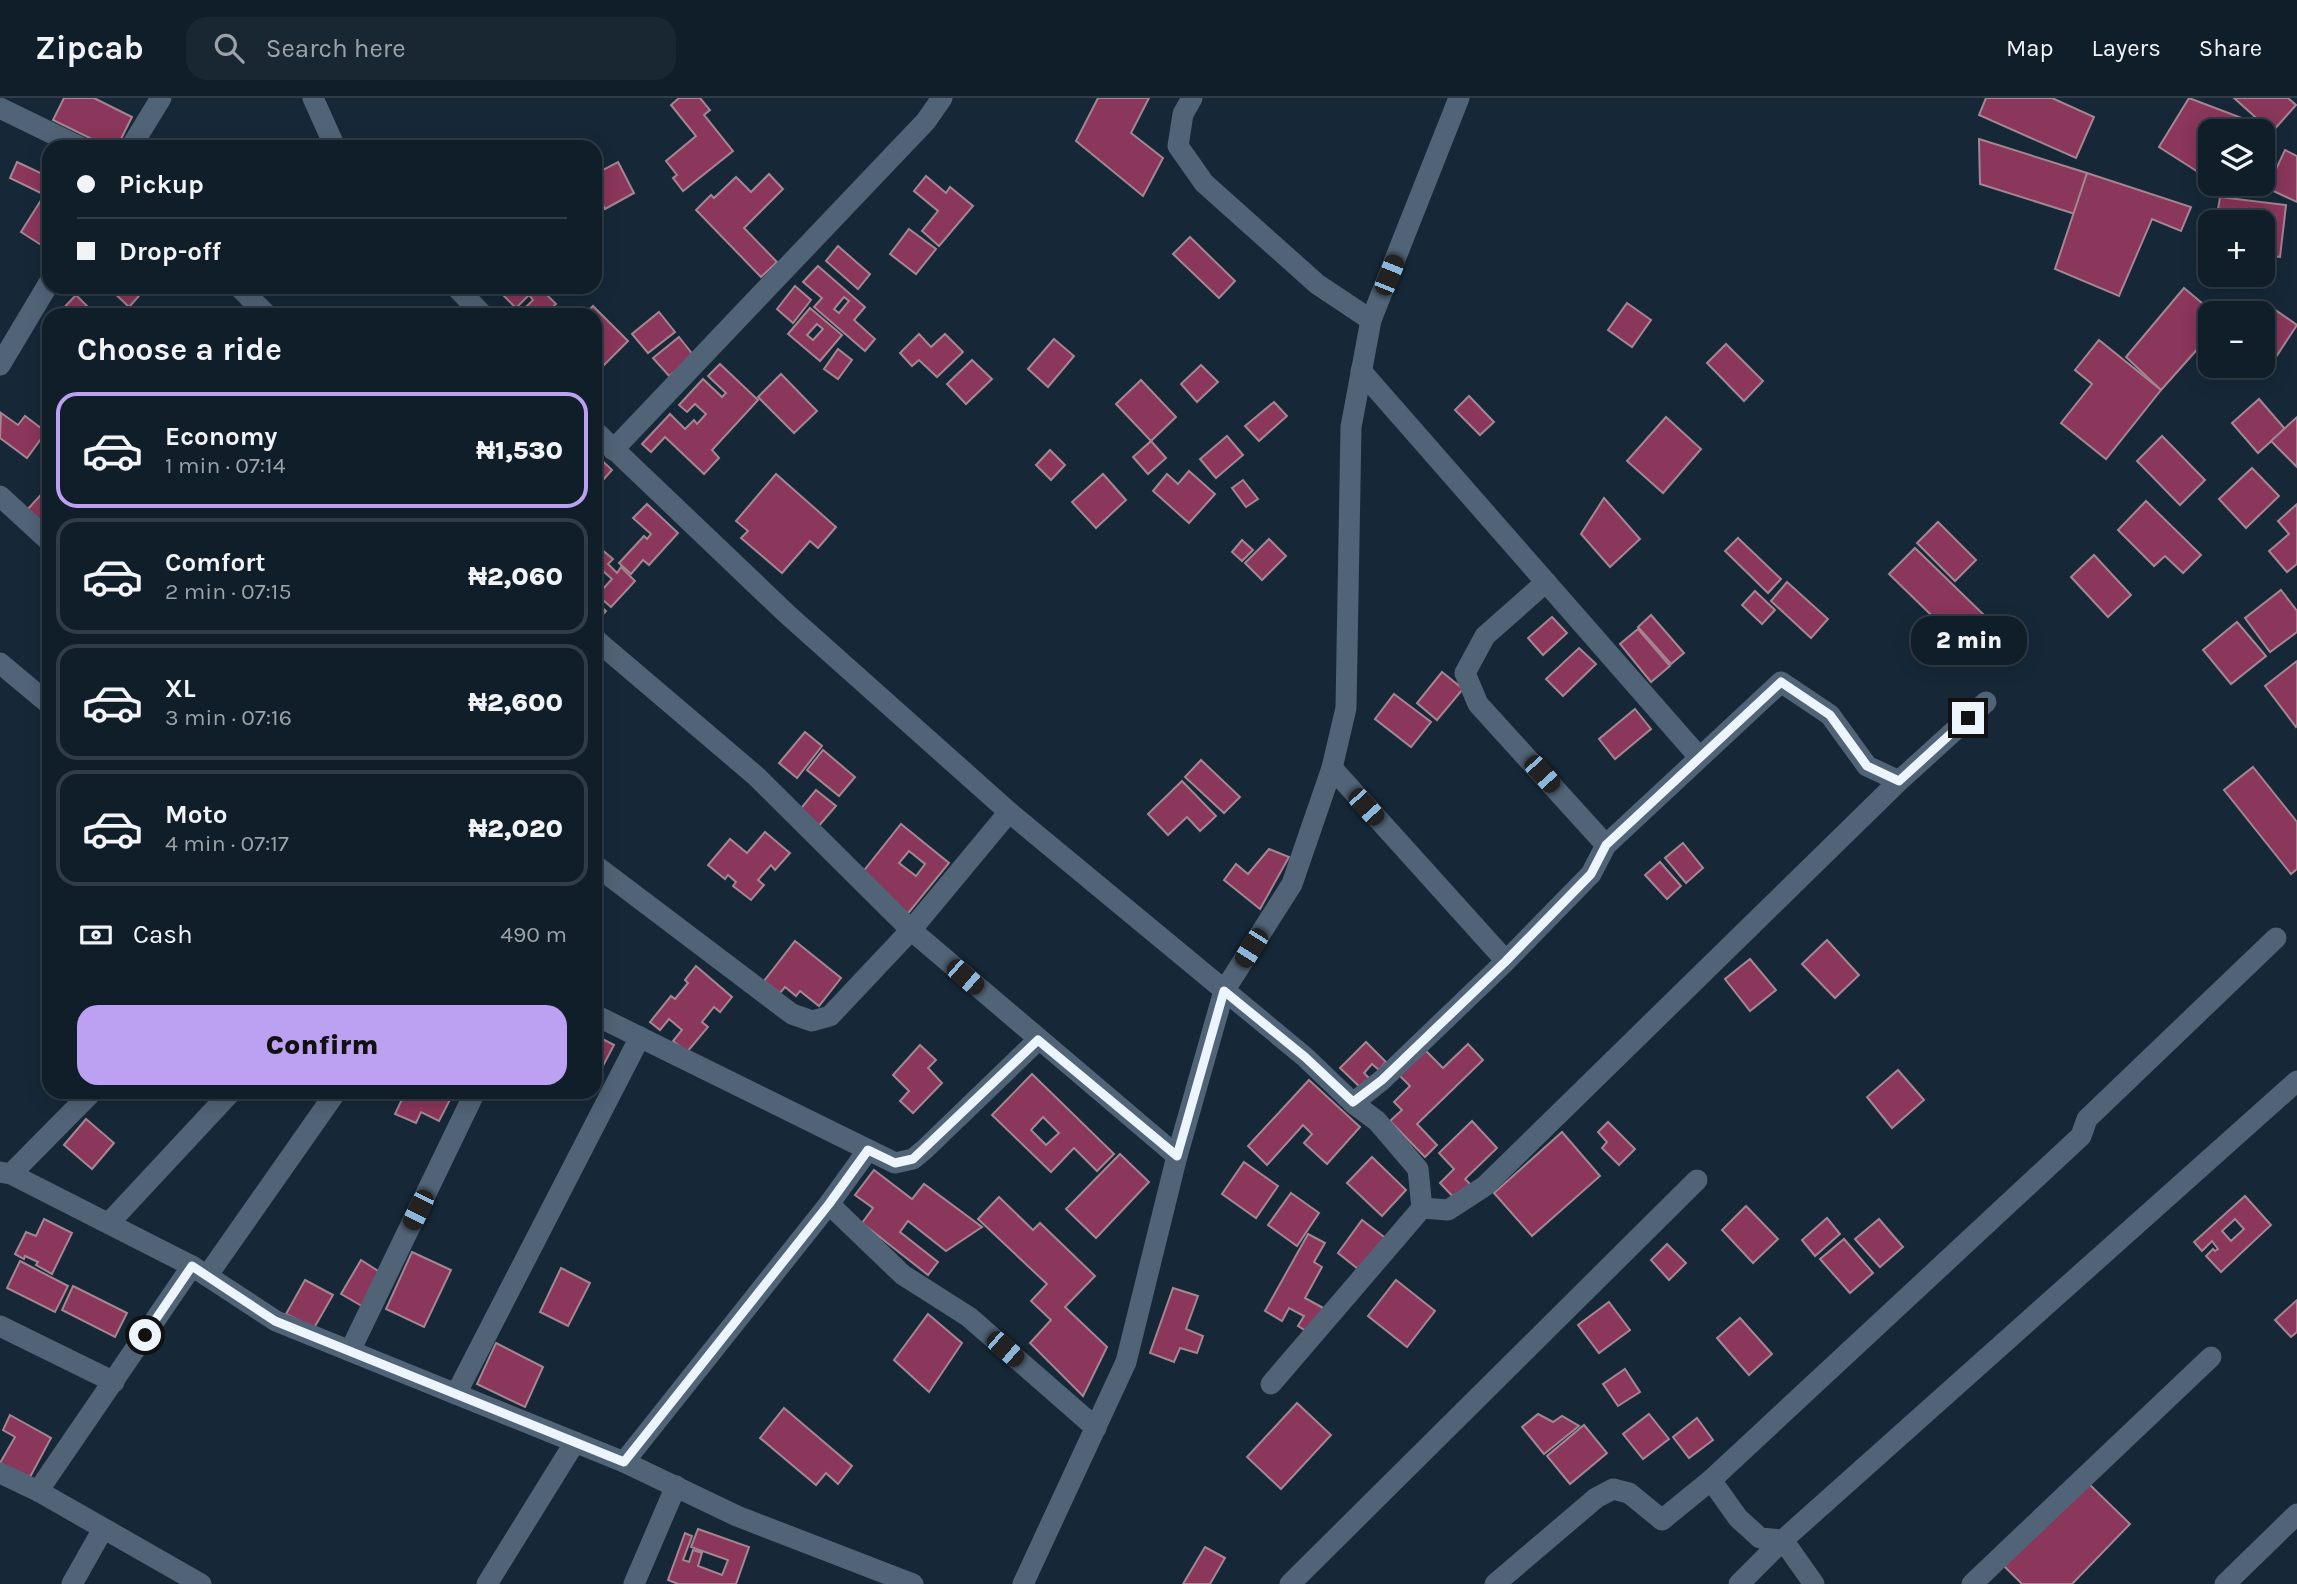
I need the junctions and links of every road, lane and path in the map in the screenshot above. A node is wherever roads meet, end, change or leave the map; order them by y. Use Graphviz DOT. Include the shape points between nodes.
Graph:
graph roads {
  1 [pos="161,98"];
  2 [pos="313,98"];
  3 [pos="942,98"];
  4 [pos="1192,98"];
  5 [pos="1459,98"];
  6 [pos="0,108"];
  7 [pos="66,140"];
  8 [pos="135,140"];
  9 [pos="332,140"];
  10 [pos="246,294"];
  11 [pos="463,294"];
  12 [pos="260,308"];
  13 [pos="476,308"];
  14 [pos="42,312"];
  15 [pos="1371,320"];
  16 [pos="0,364"];
  17 [pos="1361,371"];
  18 [pos="602,438"];
  19 [pos="614,450"];
  20 [pos="0,496"];
  21 [pos="42,535"];
  22 [pos="1546,582"];
  23 [pos="602,645"];
  24 [pos="0,663"];
  25 [pos="42,698"];
  26 [pos="1986,702"];
  27 [pos="1699,757"];
  28 [pos="1332,768"];
  29 [pos="1899,781"];
  30 [pos="1009,812"];
  31 [pos="1606,845"];
  32 [pos="602,870"];
  33 [pos="911,930"];
  34 [pos="2276,938"];
  35 [pos="1506,961"];
  36 [pos="1224,991"];
  37 [pos="602,1018"];
  38 [pos="640,1037"];
  39 [pos="1038,1040"];
  40 [pos="2297,1081"];
  41 [pos="85,1099"];
  42 [pos="224,1099"];
  43 [pos="331,1099"];
  44 [pos="472,1099"];
  45 [pos="1353,1102"];
  46 [pos="868,1150"];
  47 [pos="1177,1156"];
  48 [pos="6,1173"];
  49 [pos="1697,1180"];
  50 [pos="829,1204"];
  51 [pos="1422,1208"];
  52 [pos="108,1223"];
  53 [pos="200,1271"];
  54 [pos="0,1326"];
  55 [pos="350,1351"];
  56 [pos="2211,1357"];
  57 [pos="114,1382"];
  58 [pos="1271,1384"];
  59 [pos="456,1394"];
  60 [pos="1096,1427"];
  61 [pos="575,1442"];
  62 [pos="624,1462"];
  63 [pos="1,1477"];
  64 [pos="1711,1480"];
  65 [pos="676,1486"];
  66 [pos="38,1491"];
  67 [pos="2297,1514"];
  68 [pos="103,1529"];
  69 [pos="1783,1540"];
  70 [pos="72,1584"];
  71 [pos="201,1584"];
  72 [pos="487,1584"];
  73 [pos="634,1584"];
  74 [pos="913,1584"];
  75 [pos="1023,1584"];
  76 [pos="1290,1584"];
  77 [pos="1495,1584"];
  78 [pos="1739,1584"];
  79 [pos="1814,1584"];
  80 [pos="1972,1584"];
  81 [pos="2225,1584"];
  1 -- 8 [label="street"];
  2 -- 9 [label="street"];
  3 -- 19 [label="street" via="926,121"];
  4 -- 15 [label="street" via="1183,114 1178,146 1204,183 1317,284"];
  5 -- 15 [label="street"];
  6 -- 7 [label="street"];
  10 -- 12 [label="street"];
  11 -- 13 [label="street"];
  14 -- 16 [label="street"];
  15 -- 17 [label="street"];
  17 -- 22 [label="street"];
  17 -- 28 [label="street" via="1351,427 1346,708"];
  18 -- 19 [label="street"];
  19 -- 30 [label="street" via="788,615"];
  20 -- 21 [label="street"];
  22 -- 27 [label="street"];
  22 -- 31 [label="street" via="1485,636 1465,673 1478,704"];
  23 -- 33 [label="street" via="756,776"];
  24 -- 25 [label="street"];
  26 -- 29 [label="street"];
  27 -- 29 [label="street" via="1781,682 1830,715 1867,766"];
  27 -- 31 [label="street"];
  28 -- 35 [label="street"];
  28 -- 36 [label="street" via="1292,884"];
  29 -- 51 [label="street" via="1485,1186 1448,1209"];
  30 -- 33 [label="street"];
  30 -- 36 [label="street"];
  31 -- 35 [label="street" via="1591,874"];
  32 -- 33 [label="street" via="792,1014 812,1021 830,1016"];
  33 -- 39 [label="street"];
  34 -- 64 [label="street" via="2087,1119 2081,1136"];
  35 -- 45 [label="street"];
  36 -- 45 [label="street"];
  36 -- 47 [label="street"];
  37 -- 38 [label="street"];
  38 -- 46 [label="street"];
  38 -- 59 [label="street"];
  39 -- 46 [label="street" via="913,1159 895,1163"];
  39 -- 47 [label="street"];
  40 -- 69 [label="street"];
  41 -- 48 [label="street"];
  42 -- 52 [label="street"];
  43 -- 53 [label="street"];
  44 -- 55 [label="street"];
  45 -- 51 [label="street" via="1377,1121 1418,1169"];
  46 -- 50 [label="street"];
  47 -- 60 [label="street" via="1126,1362"];
  48 -- 52 [label="street"];
  49 -- 76 [label="street"];
  50 -- 60 [label="street" via="903,1275 969,1317"];
  50 -- 62 [label="street"];
  51 -- 58 [label="street"];
  52 -- 53 [label="street"];
  53 -- 55 [label="street" via="275,1321"];
  53 -- 57 [label="street"];
  54 -- 57 [label="street"];
  55 -- 59 [label="street"];
  56 -- 80 [label="street"];
  57 -- 66 [label="street"];
  59 -- 61 [label="street"];
  60 -- 75 [label="street"];
  61 -- 62 [label="street"];
  61 -- 72 [label="street"];
  62 -- 65 [label="street"];
  63 -- 66 [label="street"];
  64 -- 69 [label="street" via="1738,1518 1760,1538"];
  64 -- 77 [label="street" via="1662,1520 1629,1493 1613,1489 1596,1498"];
  65 -- 73 [label="street"];
  65 -- 74 [label="street" via="737,1516"];
  66 -- 68 [label="street"];
  67 -- 81 [label="street"];
  68 -- 70 [label="street"];
  68 -- 71 [label="street"];
  69 -- 78 [label="street"];
  69 -- 79 [label="street"];
}
